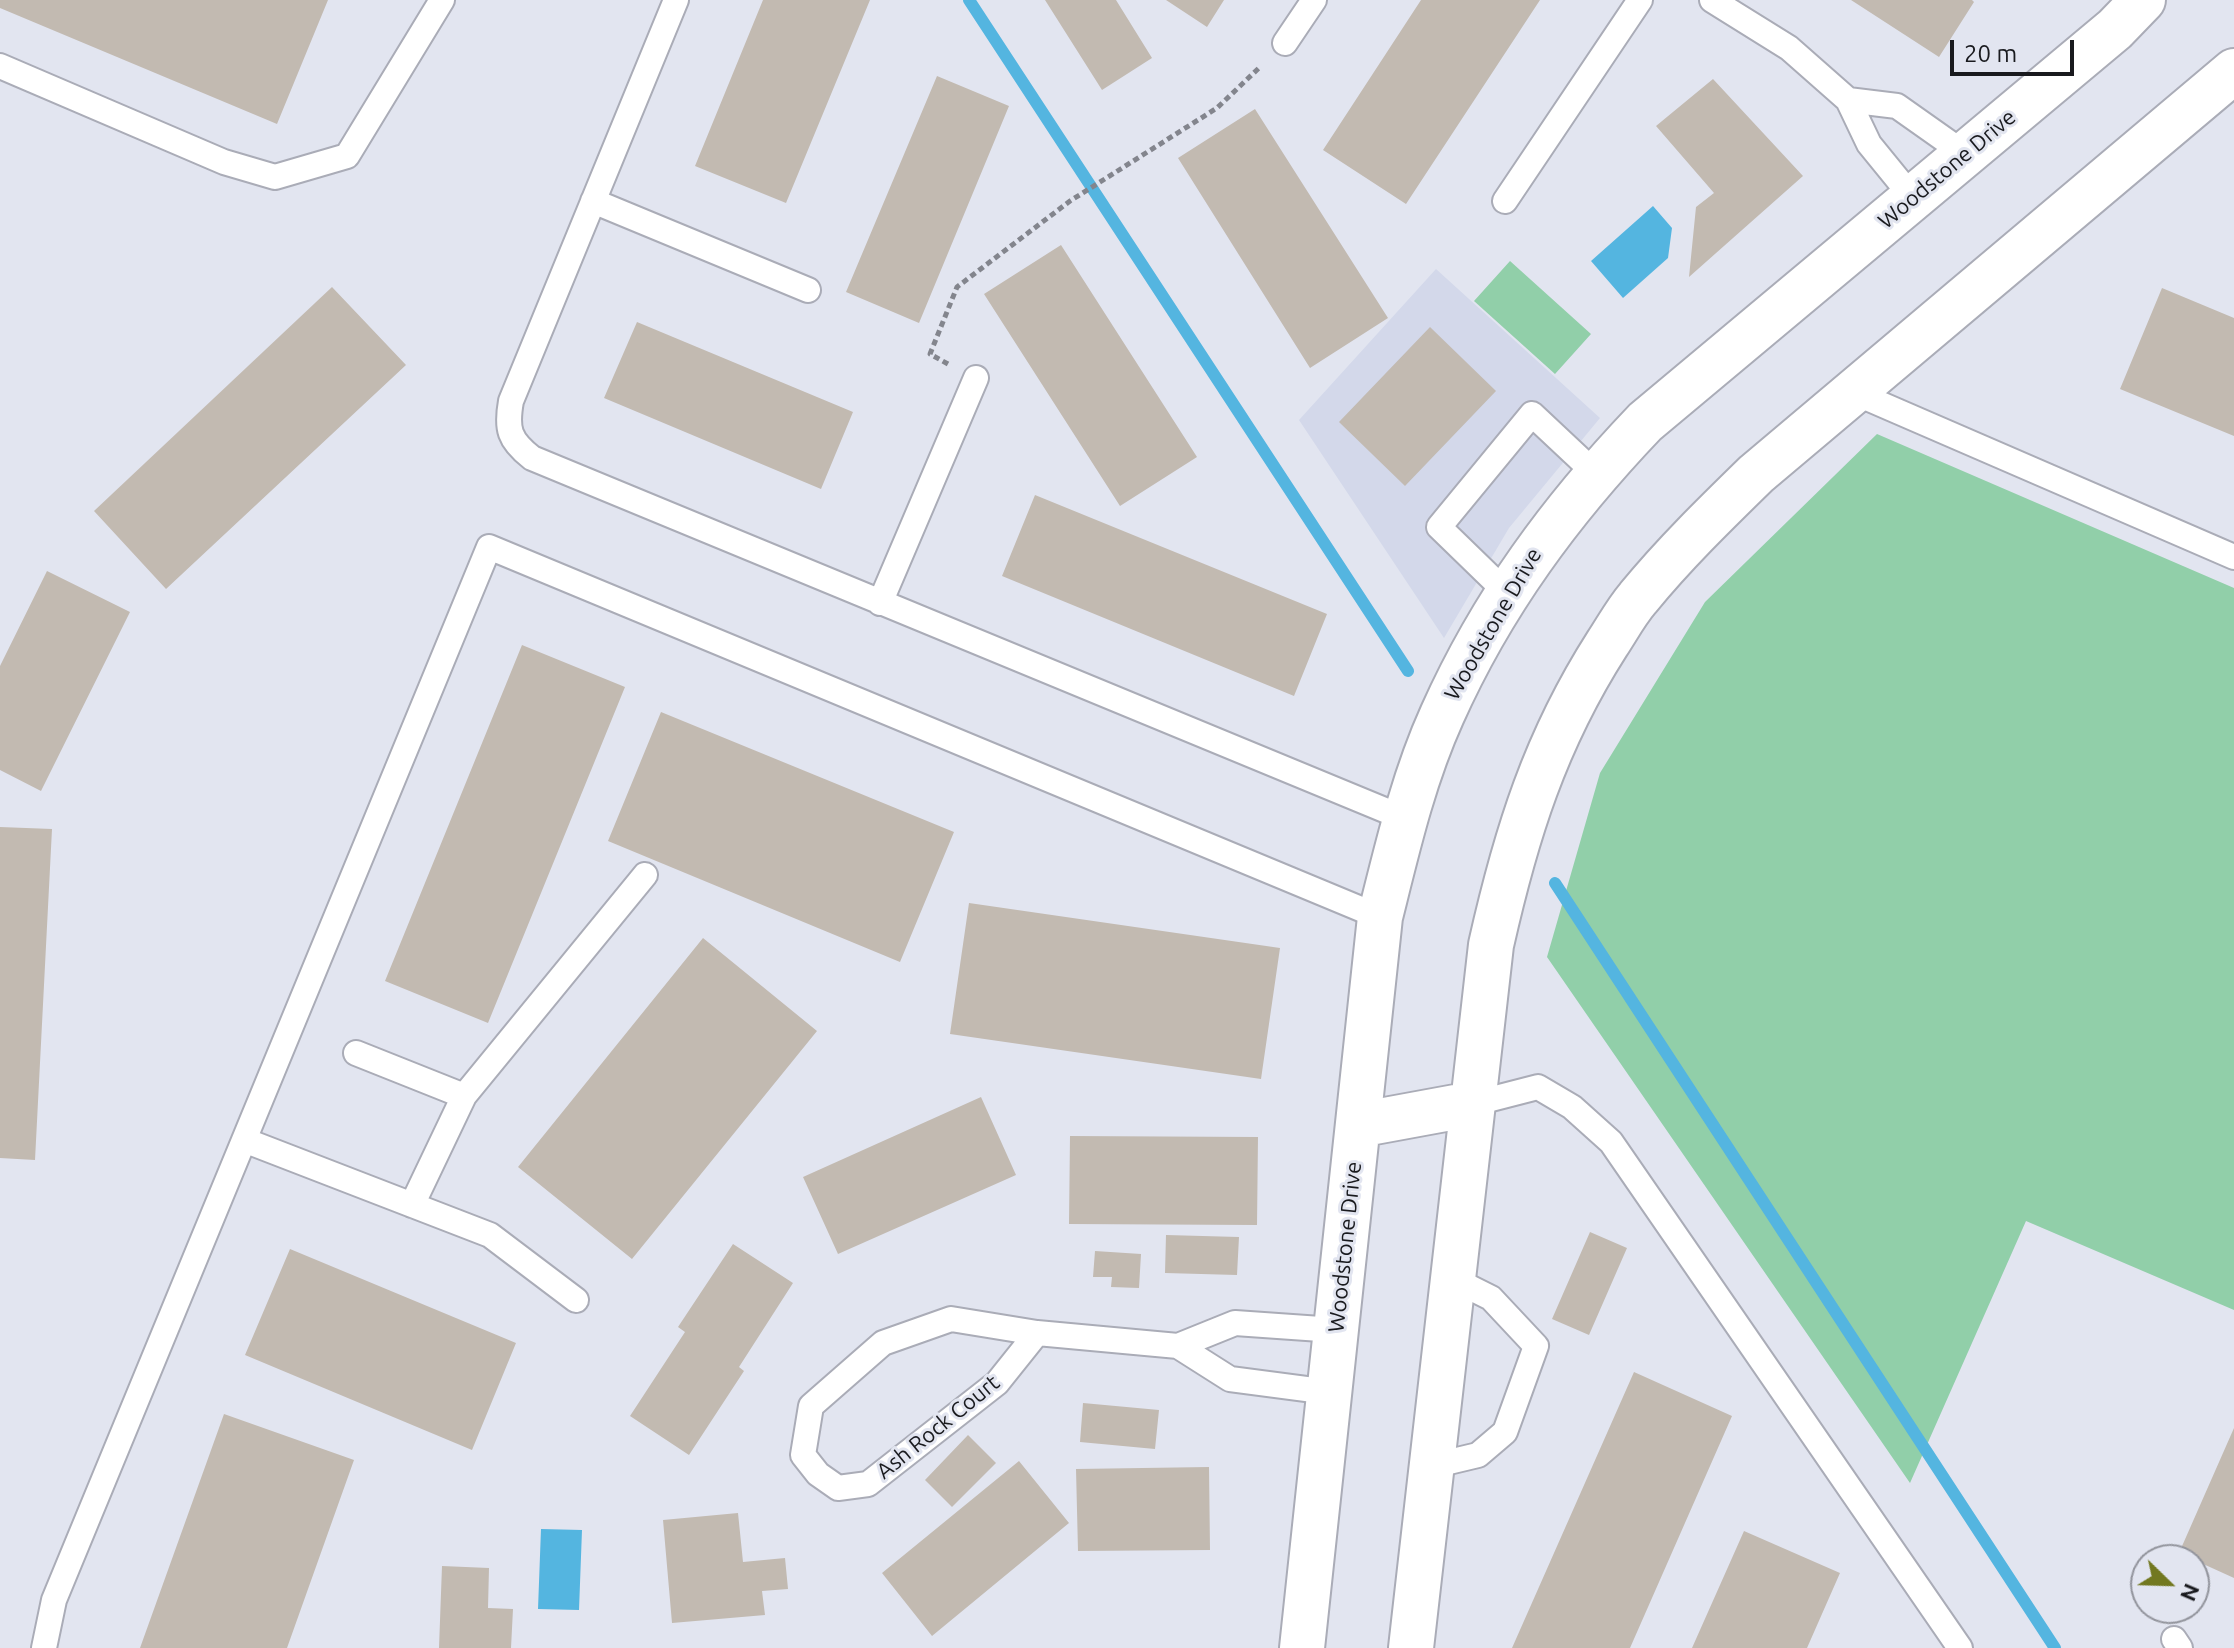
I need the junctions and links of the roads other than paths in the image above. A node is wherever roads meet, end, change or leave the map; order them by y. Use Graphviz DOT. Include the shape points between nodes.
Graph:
graph roads {
  1 [pos="442,0"];
  2 [pos="676,0"];
  3 [pos="1314,0"];
  4 [pos="1640,0"];
  5 [pos="1712,0"];
  6 [pos="2143,0"];
  7 [pos="1285,43"];
  8 [pos="0,66"];
  9 [pos="2234,71"];
  10 [pos="1848,100"];
  11 [pos="1965,154"];
  12 [pos="1913,198"];
  13 [pos="593,201"];
  14 [pos="1505,201"];
  15 [pos="808,290"];
  16 [pos="976,378"];
  17 [pos="1853,392"];
  18 [pos="1596,474"];
  19 [pos="2234,557"];
  20 [pos="1508,594"];
  21 [pos="880,603"];
  22 [pos="1404,818"];
  23 [pos="645,875"];
  24 [pos="1380,917"];
  25 [pos="356,1053"];
  26 [pos="464,1096"];
  27 [pos="1472,1104"];
  28 [pos="1358,1125"];
  29 [pos="244,1140"];
  30 [pos="412,1205"];
  31 [pos="1453,1279"];
  32 [pos="576,1300"];
  33 [pos="1335,1330"];
  34 [pos="1037,1333"];
  35 [pos="1178,1346"];
  36 [pos="1329,1392"];
  37 [pos="1432,1466"];
  38 [pos="44,1648"];
  39 [pos="1302,1648"];
  40 [pos="1411,1648"];
  41 [pos="1960,1648"];
  1 -- 8 [label="lane" via="347,156 275,177 224,162"];
  2 -- 13 [label="lane"];
  3 -- 7 [label="lane"];
  4 -- 14 [label="lane"];
  5 -- 10 [label="lane" via="1789,48"];
  6 -- 11 [label="street, Woodstone Drive"];
  9 -- 17 [label="street"];
  10 -- 11 [label="lane" via="1897,106"];
  10 -- 12 [label="lane" via="1869,144"];
  11 -- 12 [label="street, Woodstone Drive"];
  12 -- 18 [label="street, Woodstone Drive" via="1645,422"];
  13 -- 15 [label="lane"];
  13 -- 21 [label="lane" via="511,401 507,422 516,446 532,458"];
  16 -- 21 [label="lane"];
  17 -- 19 [label="lane"];
  17 -- 27 [label="street" via="1756,474 1636,600 1555,736 1511,859 1491,945"];
  18 -- 20 [label="street, Woodstone Drive"];
  18 -- 20 [label="lane" via="1532,414 1439,527"];
  20 -- 22 [label="street, Woodstone Drive" via="1441,716"];
  21 -- 22 [label="lane"];
  22 -- 24 [label="street, Woodstone Drive"];
  23 -- 26 [label="lane"];
  24 -- 28 [label="street, Woodstone Drive"];
  24 -- 29 [label="lane" via="489,547"];
  25 -- 26 [label="lane"];
  26 -- 30 [label="lane"];
  27 -- 28 [label="street"];
  27 -- 31 [label="street"];
  27 -- 41 [label="lane" via="1538,1087 1572,1107 1611,1142"];
  28 -- 33 [label="street, Woodstone Drive"];
  29 -- 30 [label="lane"];
  29 -- 38 [label="lane" via="54,1600"];
  30 -- 32 [label="lane" via="490,1235"];
  31 -- 37 [label="street"];
  31 -- 37 [label="lane" via="1491,1298 1536,1346 1505,1432 1478,1455"];
  33 -- 35 [label="lane, Ash Rock Court" via="1235,1323"];
  33 -- 36 [label="street, Woodstone Drive"];
  34 -- 34 [label="lane, Ash Rock Court" via="997,1383 868,1484 838,1488 803,1455 811,1406 883,1343 951,1319"];
  34 -- 35 [label="lane, Ash Rock Court"];
  35 -- 36 [label="lane, Ash Rock Court" via="1230,1379"];
  36 -- 39 [label="street, Woodstone Drive"];
  37 -- 40 [label="street"];
}
